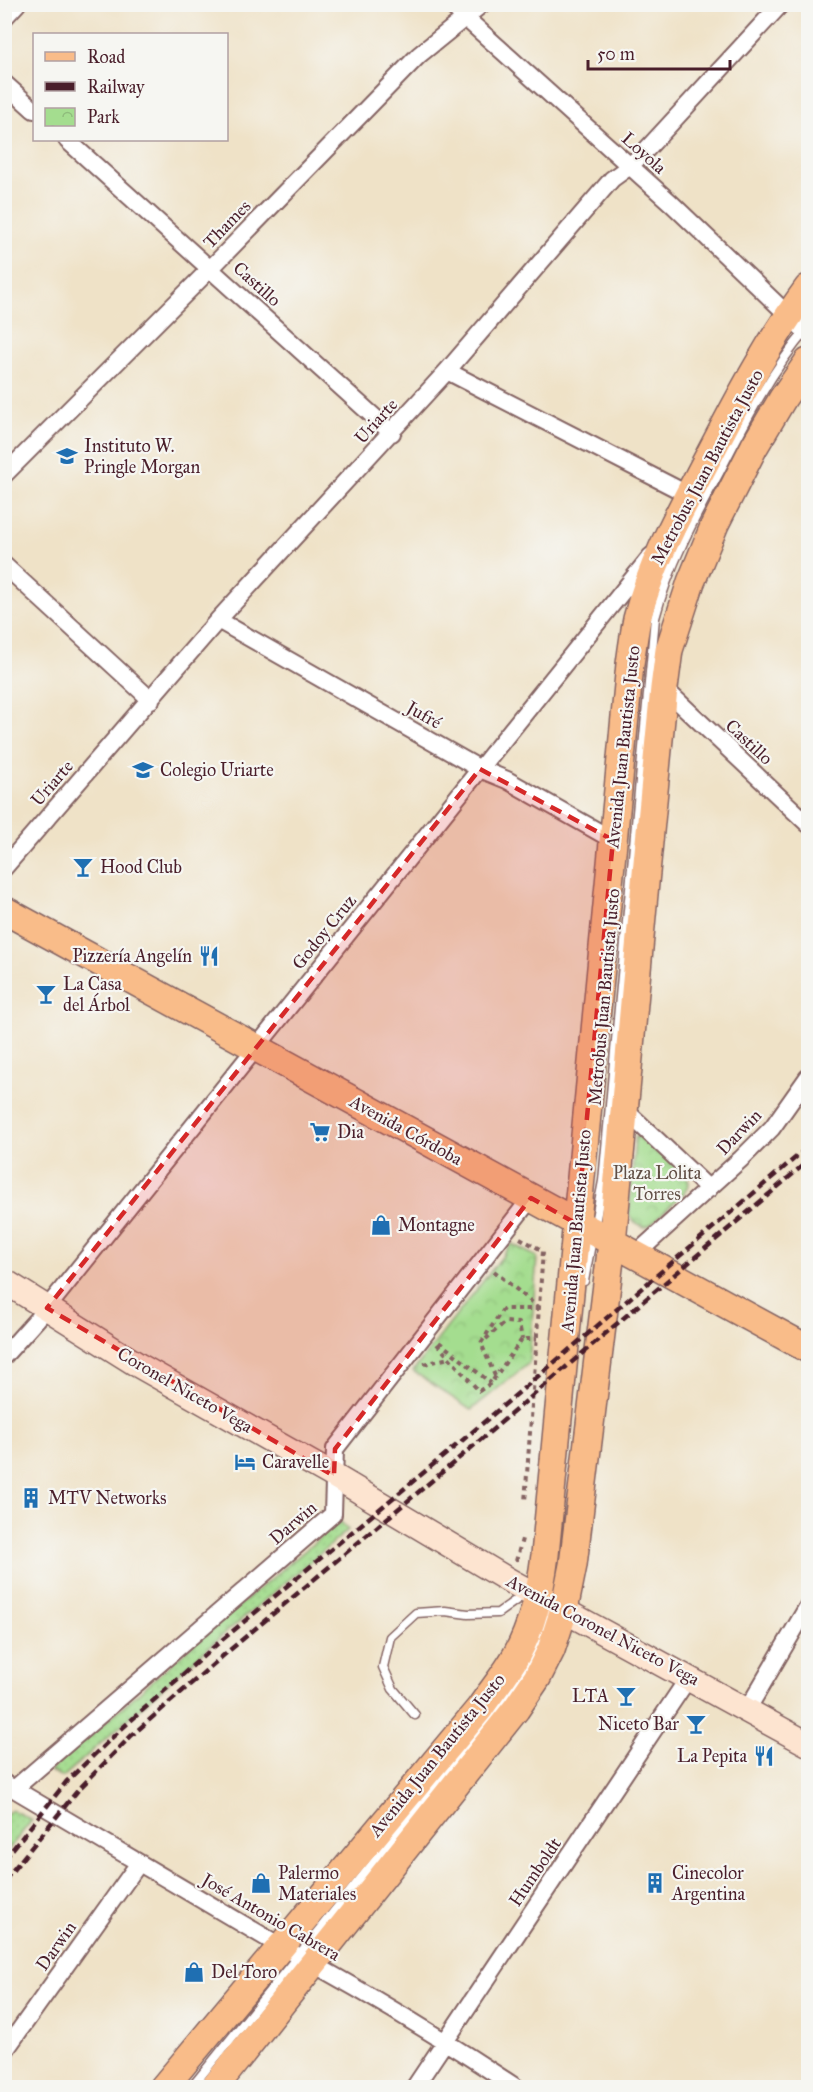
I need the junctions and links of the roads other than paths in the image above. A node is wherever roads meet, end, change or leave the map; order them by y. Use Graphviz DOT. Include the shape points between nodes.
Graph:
graph roads {
  1 [pos="18,4"];
  2 [pos="450,4"];
  3 [pos="483,4"];
  4 [pos="781,4"];
  5 [pos="4,18"];
  6 [pos="465,18"];
  7 [pos="4,83"];
  8 [pos="33,109"];
  9 [pos="68,141"];
  10 [pos="630,166"];
  11 [pos="211,268"];
  12 [pos="808,288"];
  13 [pos="803,327"];
  14 [pos="808,362"];
  15 [pos="447,371"];
  16 [pos="392,434"];
  17 [pos="4,475"];
  18 [pos="689,495"];
  19 [pos="672,530"];
  20 [pos="4,565"];
  21 [pos="218,620"];
  22 [pos="664,688"];
  23 [pos="151,700"];
  24 [pos="480,769"];
  25 [pos="808,824"];
  26 [pos="613,840"];
  27 [pos="4,868"];
  28 [pos="4,910"];
  29 [pos="256,1047"];
  30 [pos="808,1077"];
  31 [pos="623,1107"];
  32 [pos="709,1189"];
  33 [pos="531,1198"];
  34 [pos="604,1239"];
  35 [pos="4,1281"];
  36 [pos="583,1286"];
  37 [pos="47,1308"];
  38 [pos="808,1349"];
  39 [pos="4,1356"];
  40 [pos="334,1476"];
  41 [pos="398,1515"];
  42 [pos="540,1595"];
  43 [pos="808,1606"];
  44 [pos="689,1677"];
  45 [pos="747,1710"];
  46 [pos="416,1715"];
  47 [pos="808,1744"];
  48 [pos="9,1786"];
  49 [pos="139,1863"];
  50 [pos="298,1956"];
  51 [pos="445,2041"];
  52 [pos="4,2052"];
  53 [pos="163,2088"];
  54 [pos="190,2088"];
  55 [pos="214,2088"];
  56 [pos="414,2088"];
  57 [pos="517,2088"];
  1 -- 5 [label="street"];
  2 -- 6 [label="street, Loyola"];
  3 -- 6 [label="street, Thames"];
  4 -- 10 [label="street, Uriarte"];
  6 -- 10 [label="street, Loyola"];
  6 -- 11 [label="street, Thames" via="418,55"];
  7 -- 8 [label="street"];
  9 -- 11 [label="street, Castillo"];
  10 -- 13 [label="street, Loyola"];
  10 -- 15 [label="street, Uriarte" via="612,179"];
  11 -- 16 [label="street, Castillo"];
  11 -- 17 [label="street, Thames"];
  12 -- 13 [label="main road, Avenida Juan Bautista Justo"];
  13 -- 18 [label="main road, Avenida Juan Bautista Justo" via="773,338"];
  13 -- 34 [label="lane, Metrobus Juan Bautista Justo" via="747,419 683,540 655,618 603,1181"];
  14 -- 22 [label="main road, Avenida Juan Bautista Justo" via="754,447 715,524 679,616"];
  15 -- 16 [label="street, Uriarte"];
  15 -- 18 [label="street"];
  16 -- 21 [label="street, Uriarte"];
  18 -- 19 [label="main road, Avenida Juan Bautista Justo"];
  19 -- 24 [label="street, Godoy Cruz"];
  19 -- 26 [label="main road, Avenida Juan Bautista Justo" via="637,619"];
  20 -- 23 [label="street"];
  21 -- 23 [label="street, Uriarte"];
  21 -- 24 [label="street, Jufré"];
  22 -- 25 [label="street, Castillo"];
  22 -- 31 [label="main road, Avenida Juan Bautista Justo"];
  23 -- 27 [label="street, Uriarte"];
  24 -- 26 [label="street, Jufré" via="507,780"];
  24 -- 29 [label="street, Godoy Cruz"];
  26 -- 34 [label="main road, Avenida Juan Bautista Justo"];
  28 -- 29 [label="main road, Avenida Córdoba"];
  29 -- 33 [label="main road, Avenida Córdoba"];
  29 -- 37 [label="street, Godoy Cruz"];
  30 -- 32 [label="street, Darwin" via="772,1128"];
  31 -- 32 [label="street"];
  31 -- 34 [label="main road, Avenida Juan Bautista Justo"];
  32 -- 34 [label="street, Darwin"];
  33 -- 34 [label="main road, Avenida Córdoba"];
  33 -- 40 [label="street, Darwin" via="335,1449"];
  34 -- 36 [label="lane, Metrobus Juan Bautista Justo"];
  34 -- 38 [label="main road, Avenida Córdoba"];
  34 -- 42 [label="main road, Avenida Juan Bautista Justo"];
  34 -- 42 [label="main road, Avenida Juan Bautista Justo" via="573,1564"];
  35 -- 37 [label="street, Coronel Niceto Vega"];
  37 -- 39 [label="street, Godoy Cruz"];
  37 -- 40 [label="street, Coronel Niceto Vega" via="138,1365"];
  40 -- 41 [label="street, Coronel Niceto Vega"];
  40 -- 48 [label="street, Darwin" via="333,1514"];
  41 -- 42 [label="street, Avenida Coronel Niceto Vega"];
  42 -- 44 [label="street, Avenida Coronel Niceto Vega"];
  42 -- 46 [label="lane" via="498,1612 416,1613 390,1637 383,1666 393,1689"];
  42 -- 50 [label="main road, Avenida Juan Bautista Justo" via="517,1653"];
  42 -- 50 [label="main road, Avenida Juan Bautista Justo" via="551,1650 537,1678 516,1709"];
  43 -- 45 [label="street"];
  44 -- 45 [label="street, Avenida Coronel Niceto Vega"];
  44 -- 51 [label="street, Humboldt"];
  45 -- 47 [label="street, Avenida Coronel Niceto Vega"];
  48 -- 49 [label="street, José Antonio Cabrera"];
  49 -- 50 [label="street, José Antonio Cabrera"];
  49 -- 52 [label="street, Darwin"];
  50 -- 51 [label="street, José Antonio Cabrera"];
  50 -- 53 [label="main road, Avenida Juan Bautista Justo"];
  50 -- 54 [label="lane"];
  50 -- 55 [label="main road, Avenida Juan Bautista Justo"];
  51 -- 56 [label="street, Humboldt"];
  51 -- 57 [label="street, José Antonio Cabrera"];
}
